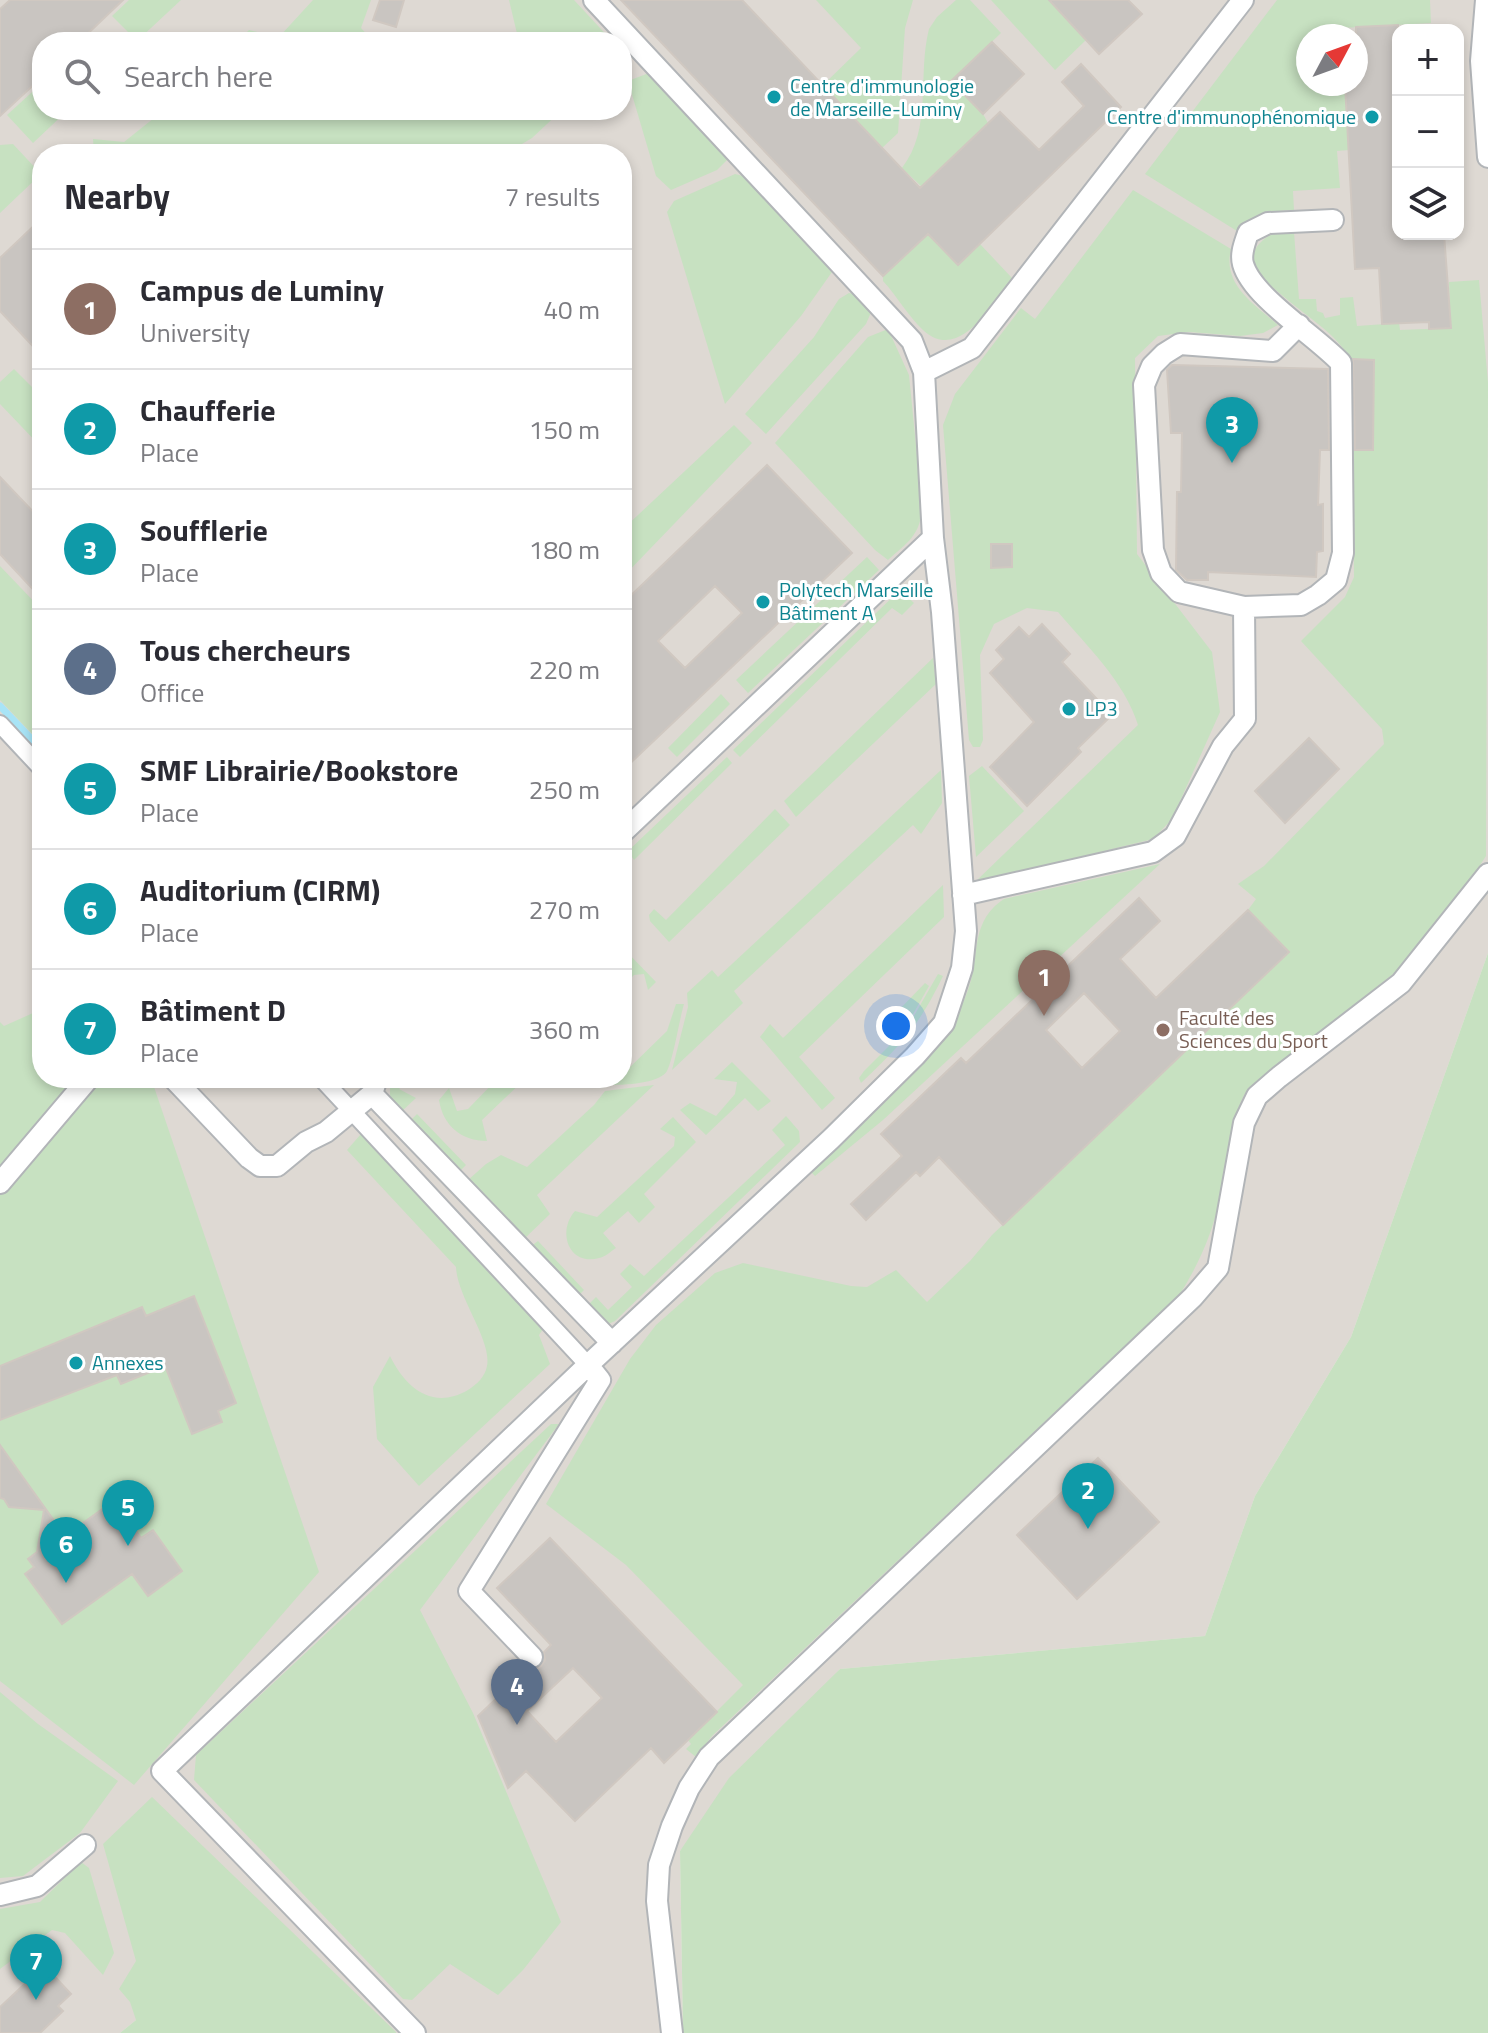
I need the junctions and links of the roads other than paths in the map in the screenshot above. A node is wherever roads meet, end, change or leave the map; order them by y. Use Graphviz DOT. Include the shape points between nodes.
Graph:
graph roads {
  1 [pos="594,0"];
  2 [pos="1243,0"];
  3 [pos="1486,0"];
  4 [pos="624,32"];
  5 [pos="632,41"];
  6 [pos="1488,157"];
  7 [pos="1333,220"];
  8 [pos="1299,325"];
  9 [pos="924,372"];
  10 [pos="933,538"];
  11 [pos="1244,607"];
  12 [pos="0,724"];
  13 [pos="32,758"];
  14 [pos="632,824"];
  15 [pos="1488,874"];
  16 [pos="963,895"];
  17 [pos="81,1088"];
  18 [pos="182,1088"];
  19 [pos="329,1088"];
  20 [pos="373,1088"];
  21 [pos="377,1088"];
  22 [pos="349,1111"];
  23 [pos="0,1183"];
  24 [pos="612,1343"];
  25 [pos="588,1365"];
  26 [pos="532,1657"];
  27 [pos="85,1845"];
  28 [pos="0,1895"];
  29 [pos="413,2032"];
  30 [pos="672,2033"];
  1 -- 4 [label="street"];
  2 -- 9 [label="street" via="972,348"];
  3 -- 6 [label="street" via="1481,61"];
  5 -- 9 [label="street" via="912,341"];
  7 -- 8 [label="street" via="1268,223 1248,233 1242,262 1250,281"];
  8 -- 11 [label="street" via="1341,363 1343,553 1336,580 1301,605"];
  8 -- 11 [label="street" via="1273,351 1180,344 1152,366 1144,385 1153,550 1161,573 1179,592"];
  9 -- 10 [label="street"];
  10 -- 14 [label="street"];
  10 -- 16 [label="street"];
  11 -- 16 [label="street" via="1245,719 1223,746 1175,836 1153,852"];
  12 -- 13 [label="street"];
  15 -- 30 [label="street" via="1401,983 1257,1096 1244,1123 1218,1268 1193,1297 709,1757 683,1801 659,1865 657,1901"];
  16 -- 24 [label="street" via="962,968 944,1023 831,1139"];
  17 -- 23 [label="street"];
  18 -- 22 [label="street" via="260,1166 277,1166"];
  19 -- 22 [label="street"];
  20 -- 22 [label="street"];
  21 -- 24 [label="street"];
  22 -- 25 [label="street"];
  24 -- 25 [label="street"];
  25 -- 26 [label="street" via="600,1380 469,1591"];
  25 -- 29 [label="street" via="162,1771"];
  27 -- 28 [label="street" via="37,1886"];
}
